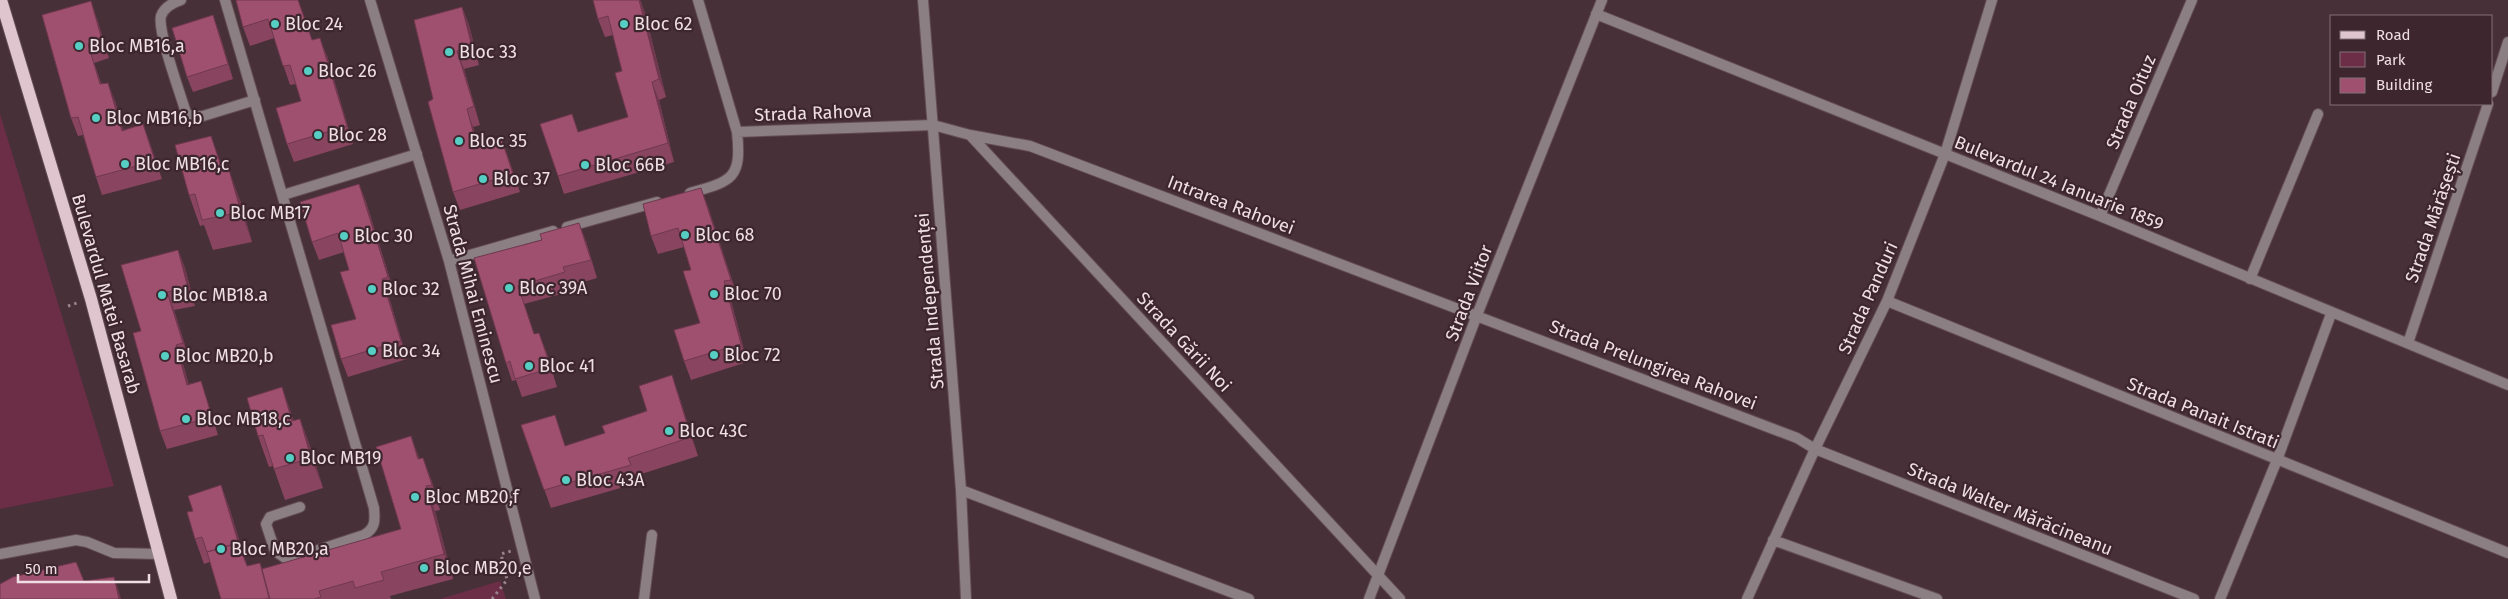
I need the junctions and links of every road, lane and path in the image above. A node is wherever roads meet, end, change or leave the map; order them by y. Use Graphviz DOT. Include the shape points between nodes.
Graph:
graph roads {
  1 [pos="1,0"];
  2 [pos="181,0"];
  3 [pos="225,0"];
  4 [pos="370,0"];
  5 [pos="698,0"];
  6 [pos="923,0"];
  7 [pos="1992,0"];
  8 [pos="2192,0"];
  9 [pos="1599,1"];
  10 [pos="1596,14"];
  11 [pos="2508,42"];
  12 [pos="2493,89"];
  13 [pos="255,100"];
  14 [pos="2488,105"];
  15 [pos="2318,114"];
  16 [pos="933,125"];
  17 [pos="737,132"];
  18 [pos="970,135"];
  19 [pos="416,154"];
  20 [pos="1945,154"];
  21 [pos="282,195"];
  22 [pos="2100,216"];
  23 [pos="449,261"];
  24 [pos="2250,279"];
  25 [pos="1887,301"];
  26 [pos="2331,314"];
  27 [pos="1477,315"];
  28 [pos="2408,343"];
  29 [pos="2508,385"];
  30 [pos="1815,449"];
  31 [pos="2276,460"];
  32 [pos="961,490"];
  33 [pos="300,507"];
  34 [pos="652,535"];
  35 [pos="1773,540"];
  36 [pos="523,548"];
  37 [pos="2508,553"];
  38 [pos="0,554"];
  39 [pos="159,554"];
  40 [pos="1378,576"];
  41 [pos="171,599"];
  42 [pos="492,599"];
  43 [pos="535,599"];
  44 [pos="644,599"];
  45 [pos="966,599"];
  46 [pos="1249,599"];
  47 [pos="1369,599"];
  48 [pos="1400,599"];
  49 [pos="1747,599"];
  50 [pos="1937,599"];
  51 [pos="2194,599"];
  52 [pos="2220,599"];
  1 -- 39 [label="main road, Bulevardul Matei Basarab" via="91,299"];
  2 -- 13 [label="street" via="164,10 160,19 186,113 194,117 203,116"];
  3 -- 13 [label="street"];
  4 -- 19 [label="street, Strada Mihai Eminescu"];
  5 -- 17 [label="street"];
  6 -- 16 [label="street, Strada Independenței"];
  7 -- 20 [label="street, Strada Panduri"];
  8 -- 22 [label="street, Strada Oituz"];
  9 -- 10 [label="street, Strada Viitor"];
  10 -- 20 [label="street, Bulevardul 24 Ianuarie 1859"];
  10 -- 27 [label="street, Strada Viitor"];
  11 -- 12 [label="street"];
  13 -- 21 [label="street"];
  14 -- 28 [label="street, Strada Mărășești"];
  15 -- 24 [label="street"];
  16 -- 17 [label="street, Strada Rahova"];
  16 -- 18 [label="street"];
  16 -- 32 [label="street, Strada Independenței"];
  17 -- 23 [label="street, Strada Rahova" via="737,169 725,182"];
  18 -- 27 [label="street, Intrarea Rahovei" via="1030,146"];
  18 -- 40 [label="street, Strada Gării Noi"];
  19 -- 21 [label="street"];
  19 -- 23 [label="street, Strada Mihai Eminescu"];
  20 -- 22 [label="street, Bulevardul 24 Ianuarie 1859"];
  20 -- 25 [label="street, Strada Panduri"];
  21 -- 33 [label="street" via="376,522 364,535 288,560 276,551 266,524 270,517"];
  22 -- 24 [label="street, Bulevardul 24 Ianuarie 1859"];
  23 -- 36 [label="street, Strada Mihai Eminescu"];
  24 -- 26 [label="street, Bulevardul 24 Ianuarie 1859"];
  25 -- 30 [label="street, Strada Panduri"];
  25 -- 31 [label="street, Strada Panait Istrati"];
  26 -- 28 [label="street, Bulevardul 24 Ianuarie 1859"];
  26 -- 31 [label="street"];
  27 -- 30 [label="street, Strada Prelungirea Rahovei" via="1797,438"];
  27 -- 40 [label="street, Strada Viitor"];
  28 -- 29 [label="street, Bulevardul 24 Ianuarie 1859"];
  30 -- 35 [label="street, Strada Panduri"];
  30 -- 51 [label="street, Strada Walter Mărăcineanu"];
  31 -- 37 [label="street, Strada Panait Istrati"];
  31 -- 52 [label="street"];
  32 -- 45 [label="street, Strada Independenței"];
  32 -- 46 [label="street"];
  34 -- 44 [label="street"];
  35 -- 49 [label="street, Strada Panduri"];
  35 -- 50 [label="street"];
  36 -- 42 [label="path" via="501,554 507,580"];
  36 -- 43 [label="street, Strada Mihai Eminescu"];
  38 -- 39 [label="street" via="76,540 114,553"];
  39 -- 41 [label="main road, Bulevardul Matei Basarab"];
  40 -- 47 [label="street, Strada Viitor"];
  40 -- 48 [label="street, Strada Gării Noi"];
}
